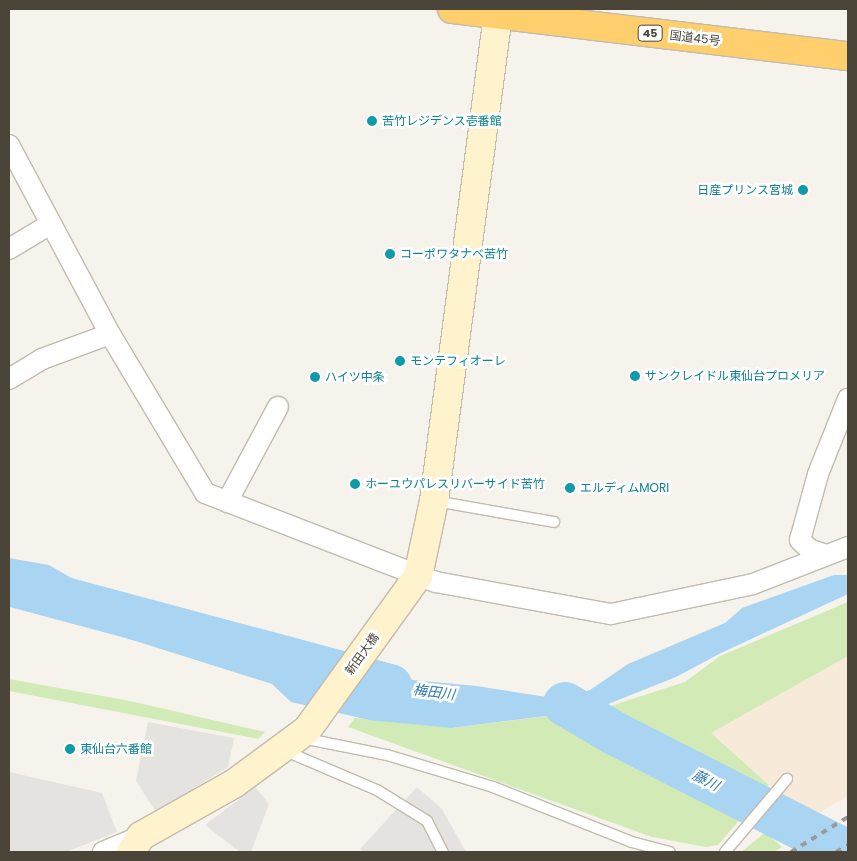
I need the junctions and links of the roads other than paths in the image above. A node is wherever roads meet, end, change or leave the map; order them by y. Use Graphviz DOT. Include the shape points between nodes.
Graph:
graph roads {
  1 [pos="452,9"];
  2 [pos="498,16"];
  3 [pos="848,56"];
  4 [pos="9,145"];
  5 [pos="49,226"];
  6 [pos="9,249"];
  7 [pos="110,334"];
  8 [pos="9,379"];
  9 [pos="848,399"];
  10 [pos="278,407"];
  11 [pos="434,501"];
  12 [pos="227,502"];
  13 [pos="554,522"];
  14 [pos="848,547"];
  15 [pos="826,555"];
  16 [pos="415,580"];
  17 [pos="298,737"];
  18 [pos="787,779"];
  19 [pos="136,844"];
  20 [pos="103,852"];
  21 [pos="443,852"];
  22 [pos="670,852"];
  23 [pos="725,852"];
  1 -- 2 [label="highway, 国道45号 / 45"];
  2 -- 3 [label="highway, 国道45号 / 45"];
  2 -- 11 [label="street"];
  4 -- 5 [label="street"];
  5 -- 6 [label="street"];
  5 -- 7 [label="street"];
  7 -- 8 [label="street" via="42,359"];
  7 -- 12 [label="street" via="205,493"];
  9 -- 15 [label="street" via="818,474 800,540 809,549"];
  10 -- 12 [label="street"];
  11 -- 13 [label="lane"];
  11 -- 16 [label="street"];
  12 -- 16 [label="street"];
  14 -- 15 [label="street"];
  15 -- 16 [label="street" via="753,584 611,614"];
  16 -- 17 [label="street, 新田大橋"];
  17 -- 19 [label="street, 新田大橋" via="235,783"];
  17 -- 21 [label="lane" via="427,821"];
  17 -- 22 [label="lane" via="387,755 493,787 632,842"];
  18 -- 23 [label="lane"];
  19 -- 20 [label="street"];
}
